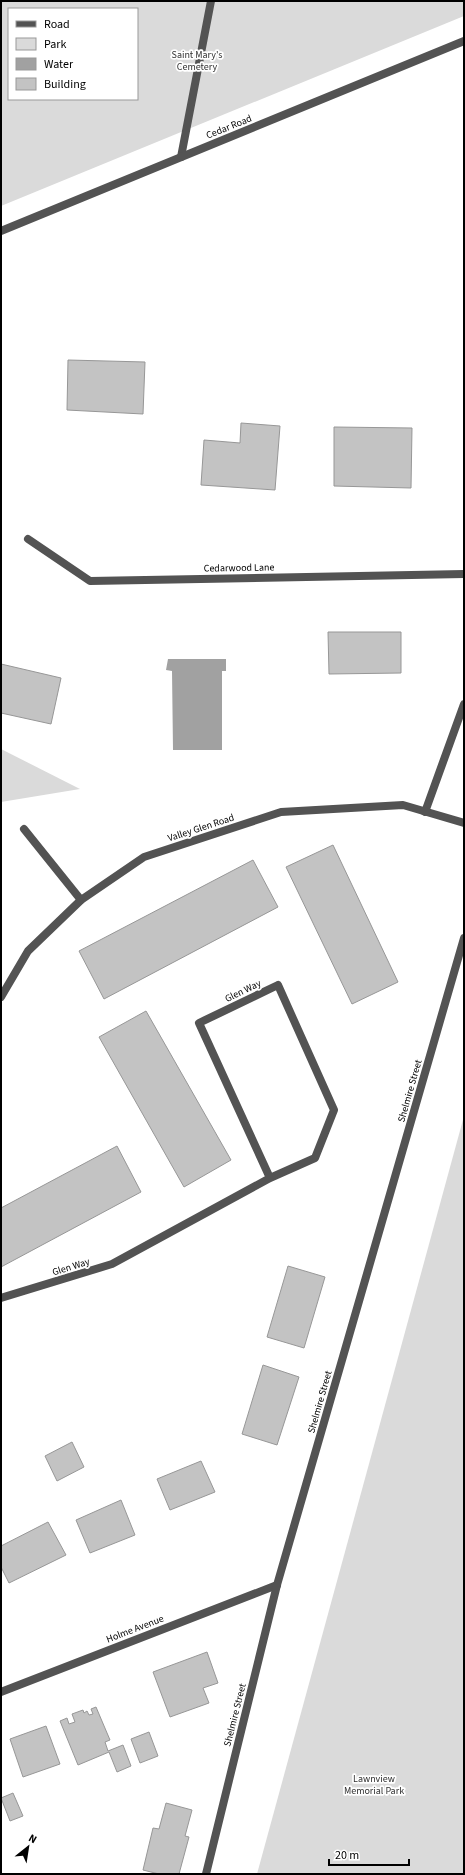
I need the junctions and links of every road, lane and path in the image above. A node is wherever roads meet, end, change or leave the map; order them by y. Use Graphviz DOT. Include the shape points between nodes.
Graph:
graph roads {
  1 [pos="211,1"];
  2 [pos="464,41"];
  3 [pos="181,157"];
  4 [pos="1,231"];
  5 [pos="28,539"];
  6 [pos="464,574"];
  7 [pos="464,704"];
  8 [pos="425,812"];
  9 [pos="464,823"];
  10 [pos="24,830"];
  11 [pos="80,900"];
  12 [pos="464,938"];
  13 [pos="1,997"];
  14 [pos="270,1178"];
  15 [pos="1,1298"];
  16 [pos="277,1585"];
  17 [pos="1,1692"];
  18 [pos="206,1874"];
  1 -- 3 [label="street"];
  2 -- 3 [label="street, Cedar Road"];
  3 -- 4 [label="street, Cedar Road"];
  5 -- 6 [label="street, Cedarwood Lane" via="90,581"];
  7 -- 8 [label="street"];
  8 -- 9 [label="street, Valley Glen Road"];
  8 -- 11 [label="street, Valley Glen Road" via="403,805 280,812 144,857"];
  10 -- 11 [label="street"];
  11 -- 13 [label="street, Valley Glen Road" via="28,951"];
  12 -- 16 [label="street, Shelmire Street"];
  14 -- 14 [label="street, Glen Way" via="315,1158 334,1110 278,985 199,1023"];
  14 -- 15 [label="street, Glen Way" via="112,1264"];
  16 -- 17 [label="street, Holme Avenue"];
  16 -- 18 [label="street, Shelmire Street"];
}
